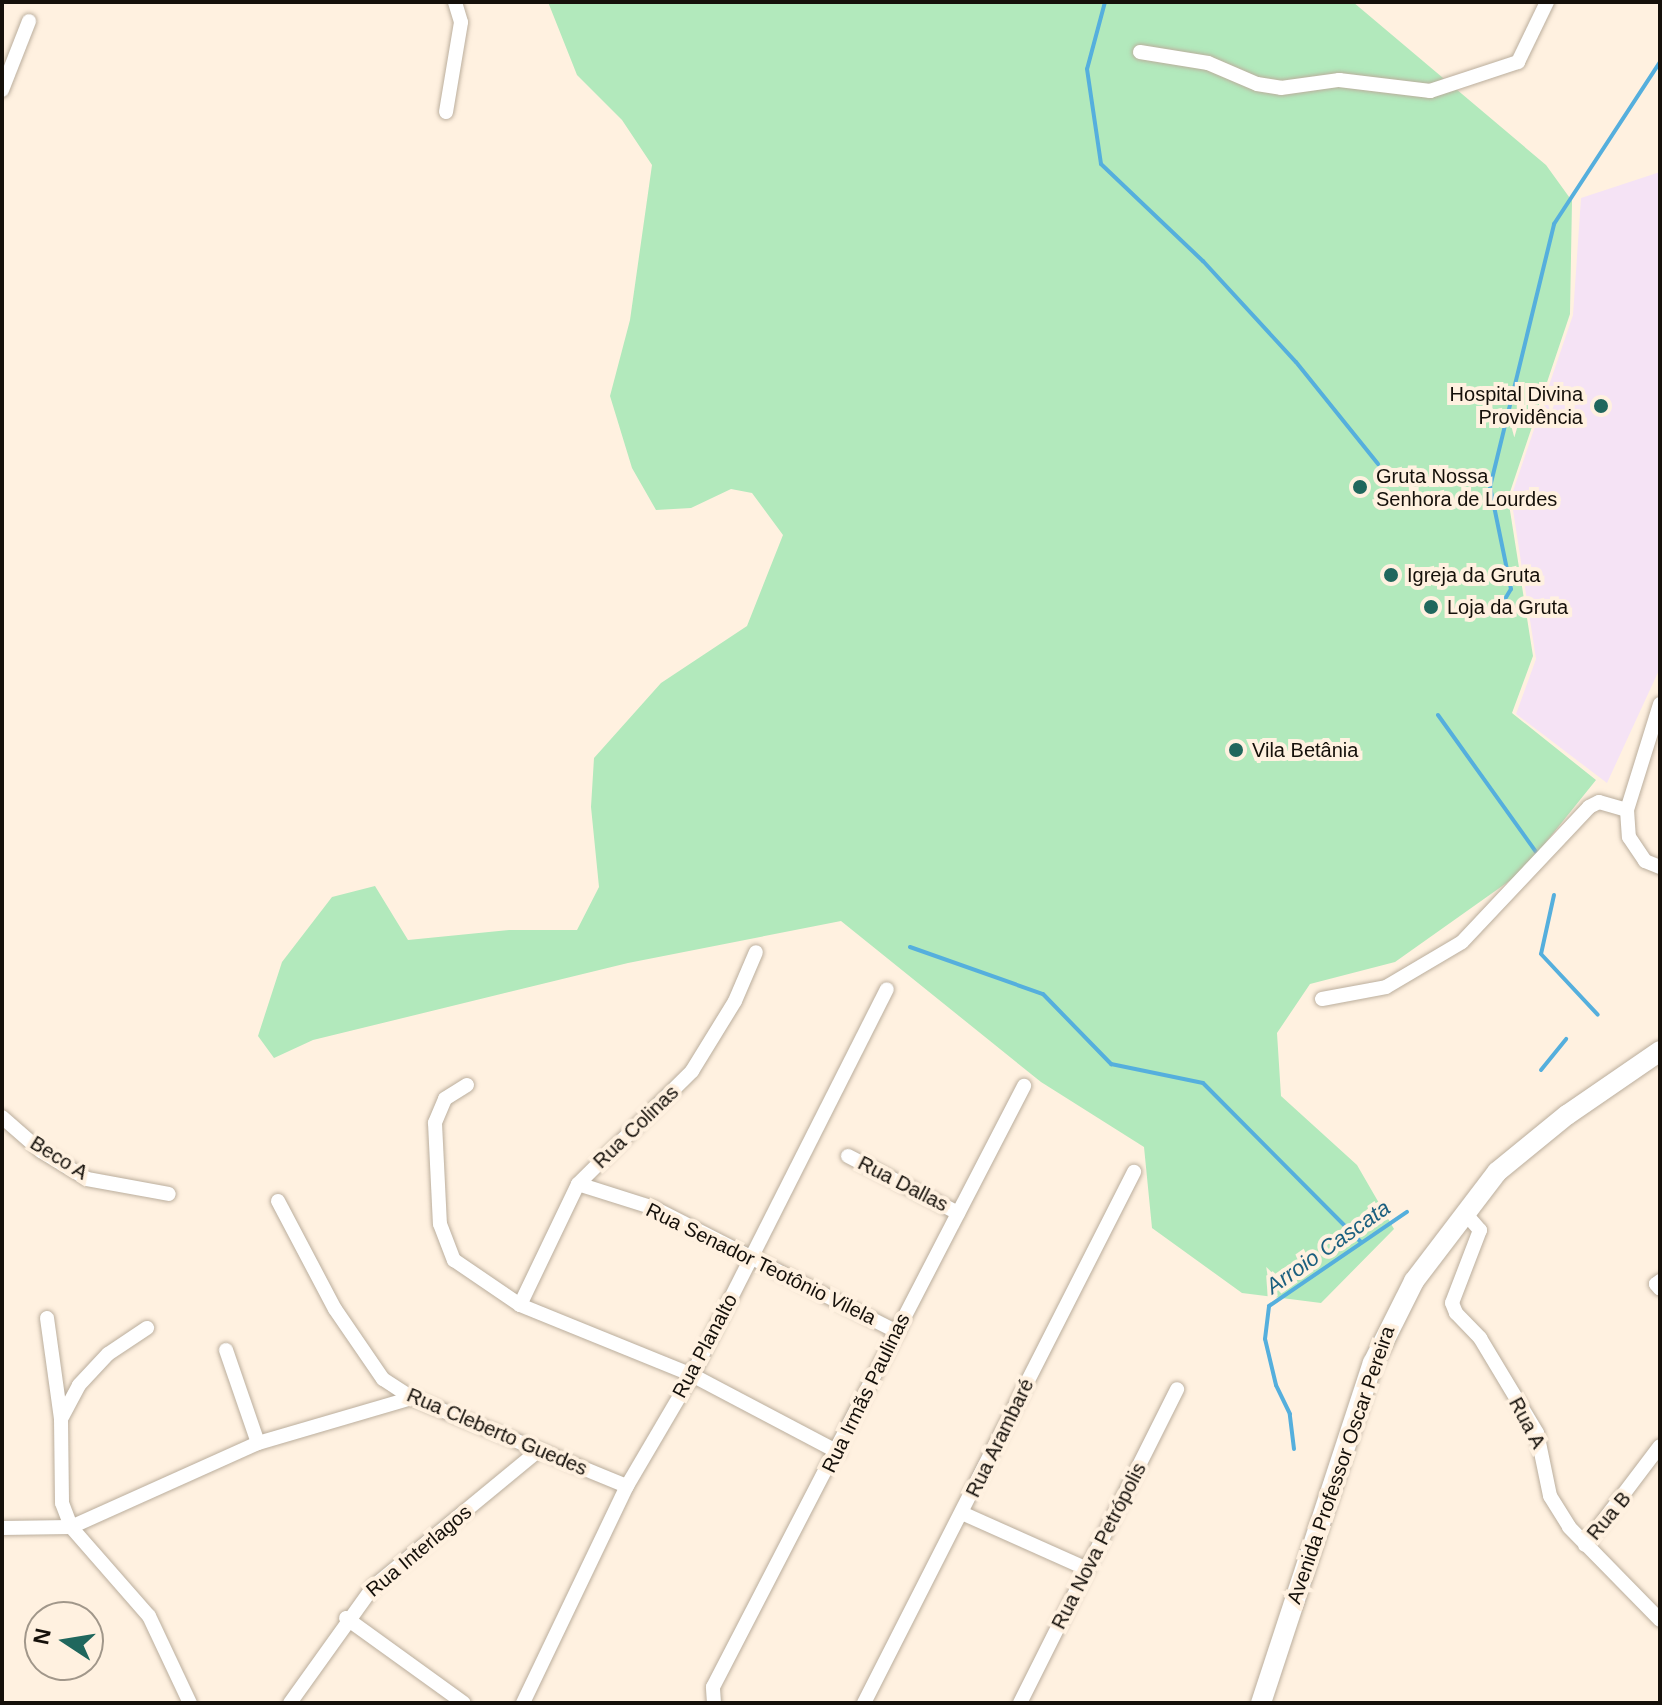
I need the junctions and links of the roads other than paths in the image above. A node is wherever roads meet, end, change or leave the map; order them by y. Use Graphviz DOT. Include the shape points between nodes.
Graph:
graph roads {
  1 [pos="455,2"];
  2 [pos="1547,2"];
  3 [pos="29,21"];
  4 [pos="1140,52"];
  5 [pos="2,90"];
  6 [pos="446,112"];
  7 [pos="1660,704"];
  8 [pos="1627,810"];
  9 [pos="1660,867"];
  10 [pos="756,952"];
  11 [pos="887,989"];
  12 [pos="1322,999"];
  13 [pos="1660,1051"];
  14 [pos="467,1085"];
  15 [pos="1024,1086"];
  16 [pos="2,1117"];
  17 [pos="848,1156"];
  18 [pos="1134,1172"];
  19 [pos="578,1184"];
  20 [pos="169,1194"];
  21 [pos="278,1201"];
  22 [pos="958,1213"];
  23 [pos="1465,1213"];
  24 [pos="753,1256"];
  25 [pos="520,1305"];
  26 [pos="47,1318"];
  27 [pos="147,1328"];
  28 [pos="897,1332"];
  29 [pos="226,1350"];
  30 [pos="692,1375"];
  31 [pos="1177,1389"];
  32 [pos="412,1398"];
  33 [pos="61,1419"];
  34 [pos="258,1443"];
  35 [pos="1660,1446"];
  36 [pos="537,1452"];
  37 [pos="838,1452"];
  38 [pos="627,1486"];
  39 [pos="964,1514"];
  40 [pos="71,1527"];
  41 [pos="2,1528"];
  42 [pos="1585,1545"];
  43 [pos="1087,1569"];
  44 [pos="346,1618"];
  45 [pos="1660,1620"];
  46 [pos="713,1702"];
  47 [pos="190,1703"];
  48 [pos="290,1703"];
  49 [pos="464,1703"];
  50 [pos="523,1703"];
  51 [pos="864,1703"];
  52 [pos="1020,1703"];
  53 [pos="1261,1703"];
  1 -- 6 [label="street" via="461,22"];
  2 -- 4 [label="street" via="1518,62 1430,91 1339,80 1281,88 1208,63"];
  3 -- 5 [label="street"];
  7 -- 8 [label="street"];
  8 -- 9 [label="street" via="1629,837 1645,861"];
  8 -- 12 [label="street" via="1599,802 1589,807 1462,942 1386,987"];
  10 -- 19 [label="street, Rua Colinas" via="735,1001 692,1071"];
  11 -- 24 [label="street, Rua Planalto"];
  13 -- 23 [label="main road, Avenida Professor Oscar Pereira" via="1516,1155"];
  14 -- 25 [label="street" via="445,1099 435,1123 440,1224 454,1260"];
  15 -- 22 [label="street, Rua Irmãs Paulinas"];
  16 -- 20 [label="street, Beco A" via="41,1151 87,1179"];
  17 -- 22 [label="street, Rua Dallas"];
  18 -- 39 [label="street, Rua Arambaré"];
  19 -- 24 [label="street, Rua Senador Teotônio Vilela" via="654,1208"];
  19 -- 25 [label="street, Rua Colinas"];
  21 -- 32 [label="street, Rua Cleberto Guedes" via="343,1321 383,1379"];
  22 -- 28 [label="street, Rua Irmãs Paulinas"];
  23 -- 42 [label="street, Rua A" via="1480,1230 1452,1303 1480,1338 1537,1433 1550,1496"];
  23 -- 53 [label="main road, Avenida Professor Oscar Pereira" via="1414,1281 1378,1349"];
  24 -- 28 [label="street, Rua Senador Teotônio Vilela"];
  24 -- 30 [label="street, Rua Planalto"];
  25 -- 30 [label="street"];
  26 -- 33 [label="street"];
  27 -- 33 [label="street" via="98,1365"];
  28 -- 37 [label="street, Rua Irmãs Paulinas"];
  29 -- 34 [label="street"];
  30 -- 37 [label="street"];
  30 -- 38 [label="street, Rua Planalto"];
  31 -- 43 [label="street, Rua Nova Petrópolis"];
  32 -- 34 [label="street"];
  32 -- 36 [label="street, Rua Cleberto Guedes"];
  33 -- 40 [label="street" via="62,1503"];
  34 -- 40 [label="street"];
  35 -- 42 [label="street, Rua B"];
  36 -- 38 [label="street, Rua Cleberto Guedes"];
  36 -- 44 [label="street, Rua Interlagos" via="373,1587"];
  37 -- 46 [label="street, Rua Irmãs Paulinas" via="713,1687"];
  38 -- 50 [label="street, Rua Planalto"];
  39 -- 43 [label="street"];
  39 -- 51 [label="street, Rua Arambaré"];
  40 -- 41 [label="street"];
  40 -- 47 [label="street" via="149,1616"];
  42 -- 45 [label="street, Rua A"];
  43 -- 52 [label="street, Rua Nova Petrópolis"];
  44 -- 48 [label="street, Rua Interlagos"];
  44 -- 49 [label="street"];
}
